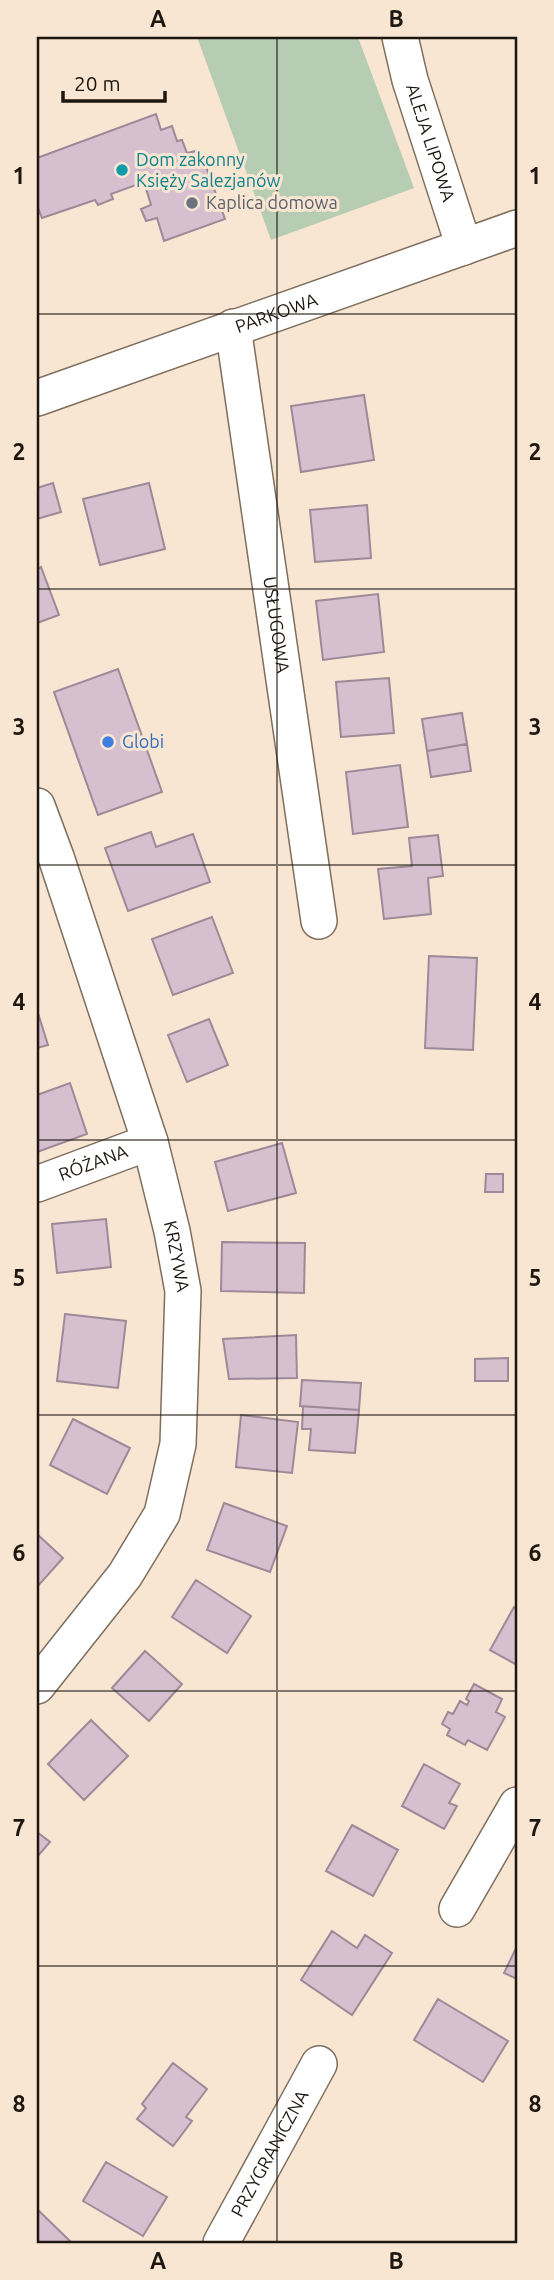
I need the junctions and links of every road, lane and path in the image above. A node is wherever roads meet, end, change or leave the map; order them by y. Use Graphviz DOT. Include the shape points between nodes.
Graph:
graph roads {
  1 [pos="400,37"];
  2 [pos="517,228"];
  3 [pos="464,247"];
  4 [pos="233,327"];
  5 [pos="37,398"];
  6 [pos="37,806"];
  7 [pos="319,921"];
  8 [pos="149,1142"];
  9 [pos="37,1184"];
  10 [pos="37,1686"];
  11 [pos="517,1805"];
  12 [pos="457,1909"];
  13 [pos="319,2064"];
  14 [pos="221,2243"];
  1 -- 3 [label="street, ALEJA LIPOWA"];
  2 -- 3 [label="street, PARKOWA"];
  3 -- 4 [label="street, PARKOWA"];
  4 -- 5 [label="street, PARKOWA"];
  4 -- 7 [label="street, USŁUGOWA"];
  6 -- 8 [label="street, KRZYWA"];
  8 -- 9 [label="street, RÓŻANA"];
  8 -- 10 [label="street, KRZYWA" via="183,1291 178,1444 162,1514 125,1575"];
  11 -- 12 [label="street"];
  13 -- 14 [label="street, PRZYGRANICZNA"];
}
